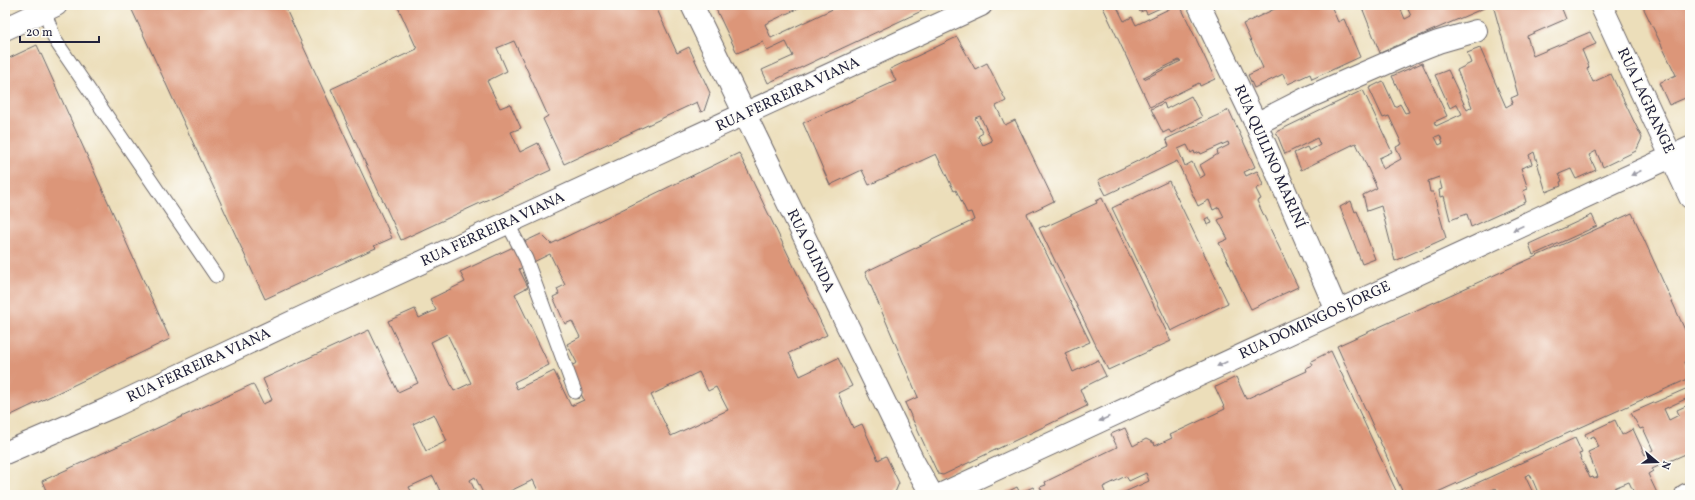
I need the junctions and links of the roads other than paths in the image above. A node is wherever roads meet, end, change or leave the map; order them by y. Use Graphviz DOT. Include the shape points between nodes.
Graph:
graph roads {
  1 [pos="692,5"];
  2 [pos="981,5"];
  3 [pos="1199,5"];
  4 [pos="1601,5"];
  5 [pos="50,8"];
  6 [pos="5,28"];
  7 [pos="1476,31"];
  8 [pos="744,114"];
  9 [pos="1256,124"];
  10 [pos="1681,152"];
  11 [pos="1690,197"];
  12 [pos="508,224"];
  13 [pos="216,276"];
  14 [pos="1337,311"];
  15 [pos="575,392"];
  16 [pos="5,453"];
  17 [pos="1690,493"];
  18 [pos="932,495"];
  19 [pos="940,495"];
  20 [pos="1686,495"];
  1 -- 8 [label="street, RUA OLINDA"];
  2 -- 8 [label="street, RUA FERREIRA VIANA"];
  3 -- 9 [label="street, RUA QUILINO MARINÍ"];
  4 -- 10 [label="street, RUA LAGRANGE"];
  5 -- 6 [label="street"];
  5 -- 13 [label="lane" via="55,40"];
  7 -- 9 [label="street" via="1403,56 1309,97"];
  8 -- 12 [label="street, RUA FERREIRA VIANA"];
  8 -- 18 [label="street, RUA OLINDA"];
  9 -- 14 [label="street, RUA QUILINO MARINÍ"];
  10 -- 11 [label="street, RUA LAGRANGE"];
  10 -- 14 [label="street, RUA DOMINGOS JORGE, one-way"];
  12 -- 15 [label="lane" via="526,259"];
  12 -- 16 [label="street, RUA FERREIRA VIANA" via="114,406"];
  14 -- 19 [label="street, RUA DOMINGOS JORGE, one-way"];
  17 -- 20 [label="street"];
}
